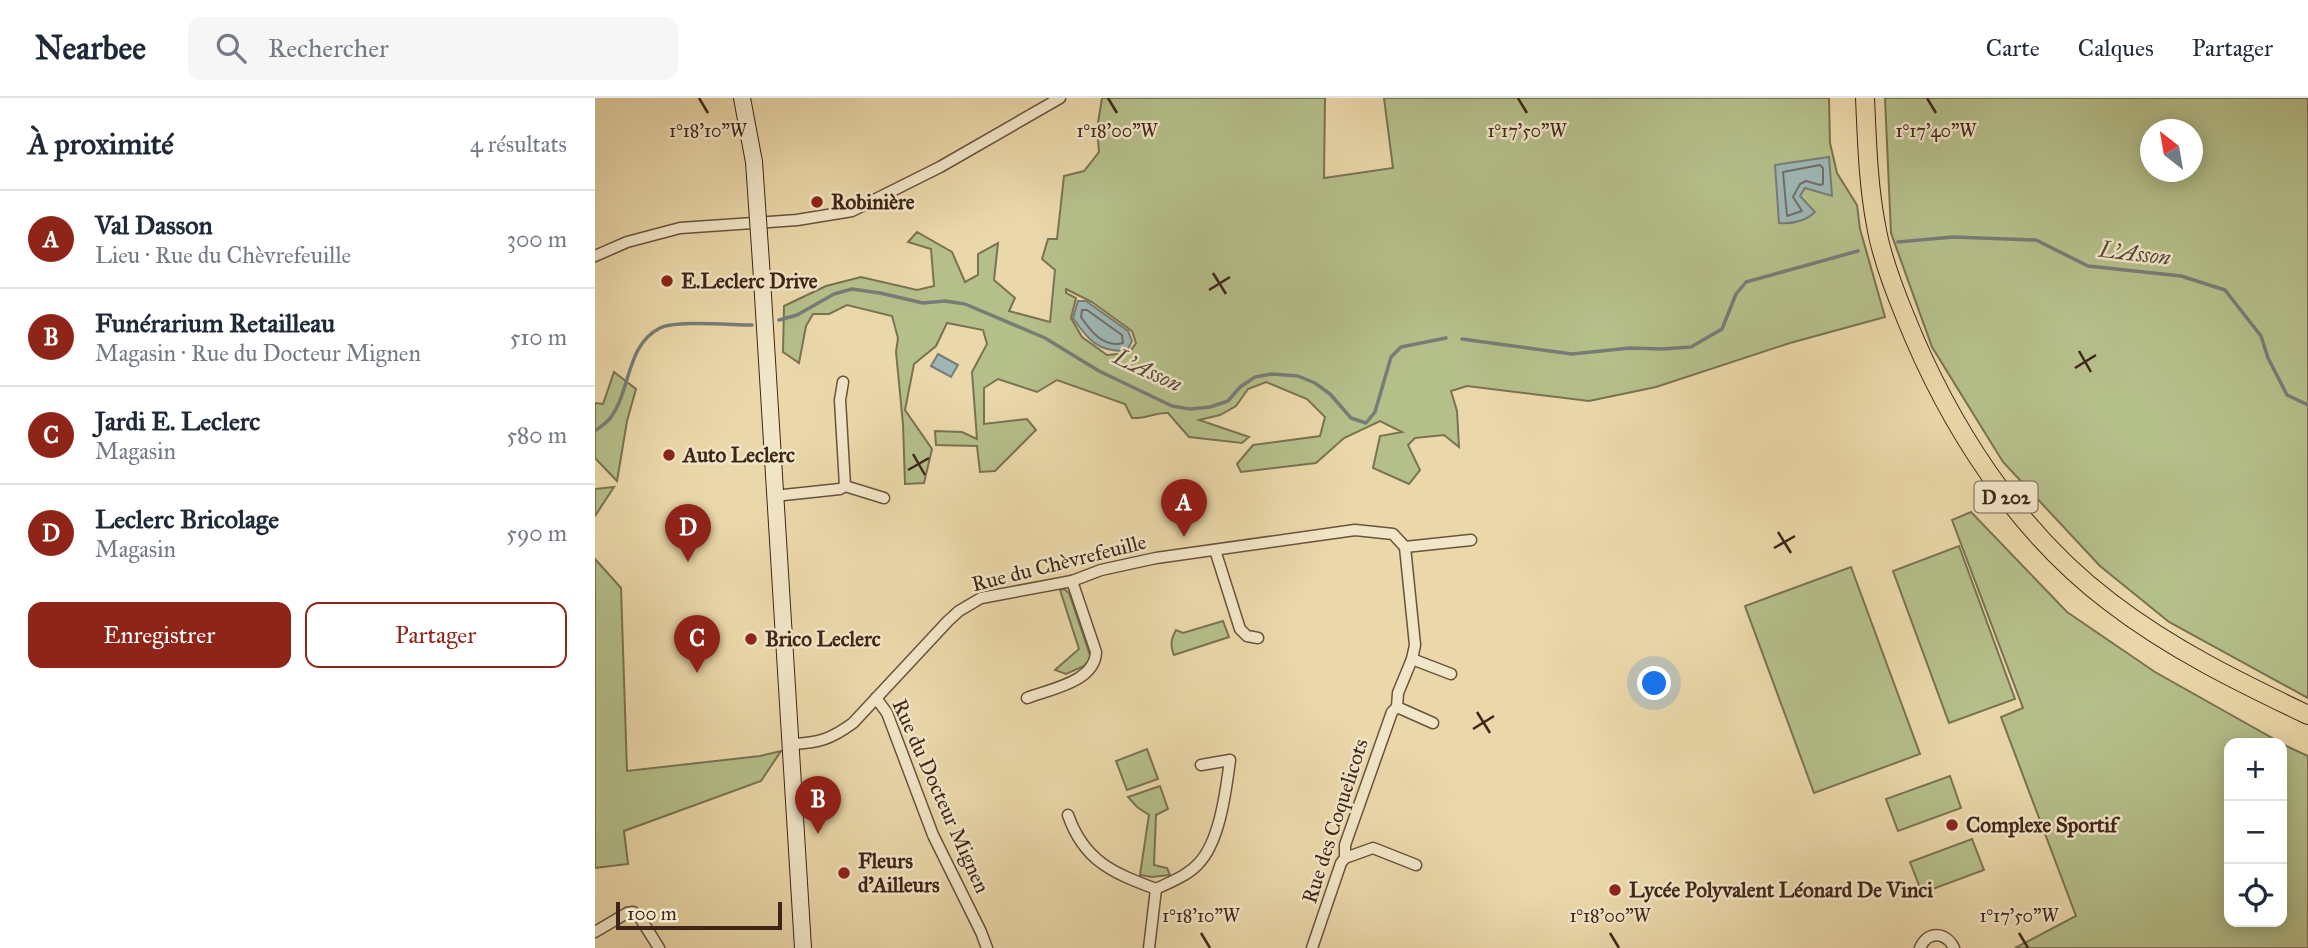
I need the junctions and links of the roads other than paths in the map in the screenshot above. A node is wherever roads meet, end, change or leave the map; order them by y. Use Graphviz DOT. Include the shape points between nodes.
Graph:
graph roads {
  1 [pos="741,98"];
  2 [pos="1060,98"];
  3 [pos="1865,98"];
  4 [pos="595,256"];
  5 [pos="843,382"];
  6 [pos="845,486"];
  7 [pos="774,496"];
  8 [pos="884,498"];
  9 [pos="1471,540"];
  10 [pos="1405,547"];
  11 [pos="1215,550"];
  12 [pos="1072,581"];
  13 [pos="1258,638"];
  14 [pos="1412,659"];
  15 [pos="1451,674"];
  16 [pos="877,697"];
  17 [pos="1027,698"];
  18 [pos="1397,707"];
  19 [pos="2308,715"];
  20 [pos="1433,723"];
  21 [pos="792,744"];
  22 [pos="1201,765"];
  23 [pos="1068,816"];
  24 [pos="1345,858"];
  25 [pos="1416,865"];
  26 [pos="1156,889"];
  27 [pos="595,933"];
  28 [pos="659,948"];
  29 [pos="803,948"];
  30 [pos="987,948"];
  31 [pos="1149,948"];
  32 [pos="1312,948"];
  33 [pos="1920,948"];
  34 [pos="1954,948"];
  1 -- 7 [label="main road, bridge" via="754,162"];
  2 -- 4 [label="street" via="852,211 797,220 680,228"];
  3 -- 19 [label="main road, D 202" via="1876,225 1893,288 1945,403 1985,469 2035,533 2107,600 2185,653"];
  5 -- 6 [label="street"];
  6 -- 7 [label="street"];
  6 -- 8 [label="street"];
  7 -- 21 [label="main road"];
  9 -- 10 [label="street"];
  10 -- 11 [label="street, Rue du Chèvrefeuille" via="1393,534 1355,530"];
  10 -- 14 [label="street, Rue des Coquelicots"];
  11 -- 12 [label="street, Rue du Chèvrefeuille" via="1134,562"];
  11 -- 13 [label="street" via="1240,629"];
  12 -- 16 [label="street, Rue du Chèvrefeuille" via="974,602 948,621"];
  12 -- 17 [label="street" via="1096,652 1095,662 1074,681"];
  14 -- 15 [label="street"];
  14 -- 18 [label="street, Rue des Coquelicots"];
  16 -- 21 [label="street, Rue du Docteur Mignen" via="839,733 822,742"];
  16 -- 30 [label="street, Rue du Docteur Mignen" via="920,805"];
  18 -- 20 [label="street"];
  18 -- 24 [label="street, Rue des Coquelicots" via="1370,771 1345,845"];
  21 -- 29 [label="main road"];
  22 -- 26 [label="street" via="1230,760 1222,813 1199,864"];
  23 -- 26 [label="street" via="1079,841 1105,867"];
  24 -- 25 [label="street" via="1373,848"];
  24 -- 32 [label="street, Rue des Coquelicots"];
  26 -- 31 [label="street"];
  27 -- 28 [label="street" via="633,912"];
  33 -- 34 [label="street" via="1927,938 1938,935"];
}
